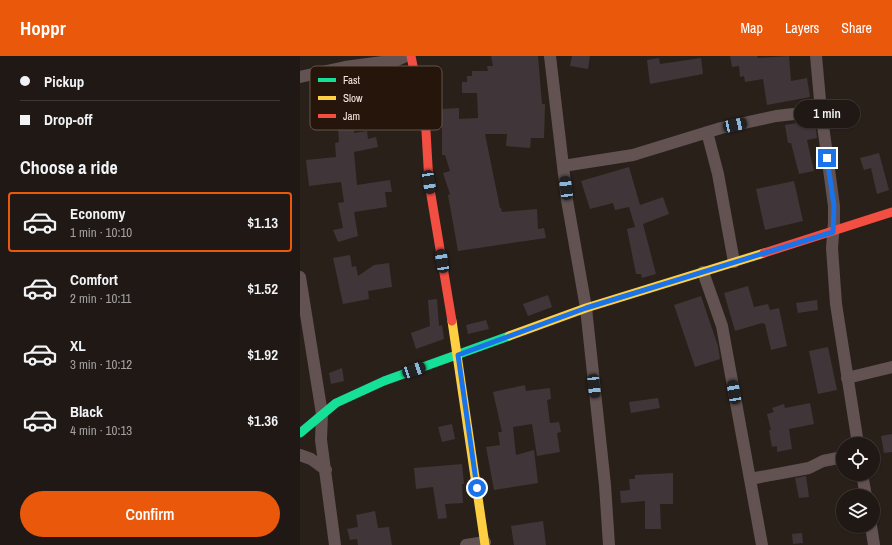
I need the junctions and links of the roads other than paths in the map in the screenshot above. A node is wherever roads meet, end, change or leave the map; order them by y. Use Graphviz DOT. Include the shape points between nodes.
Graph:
graph roads {
  1 [pos="406,56"];
  2 [pos="411,56"];
  3 [pos="550,56"];
  4 [pos="816,56"];
  5 [pos="352,66"];
  6 [pos="413,66"];
  7 [pos="310,76"];
  8 [pos="300,78"];
  9 [pos="820,111"];
  10 [pos="426,130"];
  11 [pos="707,132"];
  12 [pos="563,166"];
  13 [pos="892,212"];
  14 [pos="833,232"];
  15 [pos="734,262"];
  16 [pos="704,272"];
  17 [pos="300,277"];
  18 [pos="586,308"];
  19 [pos="458,355"];
  20 [pos="892,367"];
  21 [pos="847,378"];
  22 [pos="322,414"];
  23 [pos="300,433"];
  24 [pos="857,437"];
  25 [pos="300,455"];
  26 [pos="836,458"];
  27 [pos="326,470"];
  28 [pos="750,479"];
  29 [pos="872,533"];
  30 [pos="485,544"];
  31 [pos="335,545"];
  32 [pos="466,545"];
  33 [pos="609,545"];
  34 [pos="762,545"];
  35 [pos="874,545"];
  1 -- 5 [label="street" via="397,60"];
  2 -- 6 [label="street"];
  3 -- 12 [label="street"];
  4 -- 9 [label="street"];
  7 -- 8 [label="street"];
  9 -- 11 [label="street" via="776,116"];
  9 -- 14 [label="street" via="834,206"];
  10 -- 19 [label="street" via="429,182"];
  11 -- 12 [label="street" via="633,155"];
  11 -- 15 [label="street" via="718,174"];
  12 -- 18 [label="street"];
  13 -- 14 [label="street"];
  14 -- 15 [label="street"];
  14 -- 21 [label="street" via="836,304"];
  15 -- 16 [label="street"];
  16 -- 18 [label="street"];
  16 -- 28 [label="street" via="722,326"];
  17 -- 22 [label="street"];
  18 -- 19 [label="street"];
  18 -- 33 [label="street"];
  19 -- 22 [label="street" via="353,394"];
  19 -- 30 [label="street"];
  20 -- 21 [label="street"];
  21 -- 24 [label="street"];
  22 -- 23 [label="street"];
  22 -- 27 [label="street" via="321,440"];
  25 -- 27 [label="street" via="311,459"];
  26 -- 28 [label="street" via="809,468"];
  27 -- 31 [label="street"];
  28 -- 34 [label="street"];
  29 -- 35 [label="street"];
  30 -- 32 [label="street"];
}
